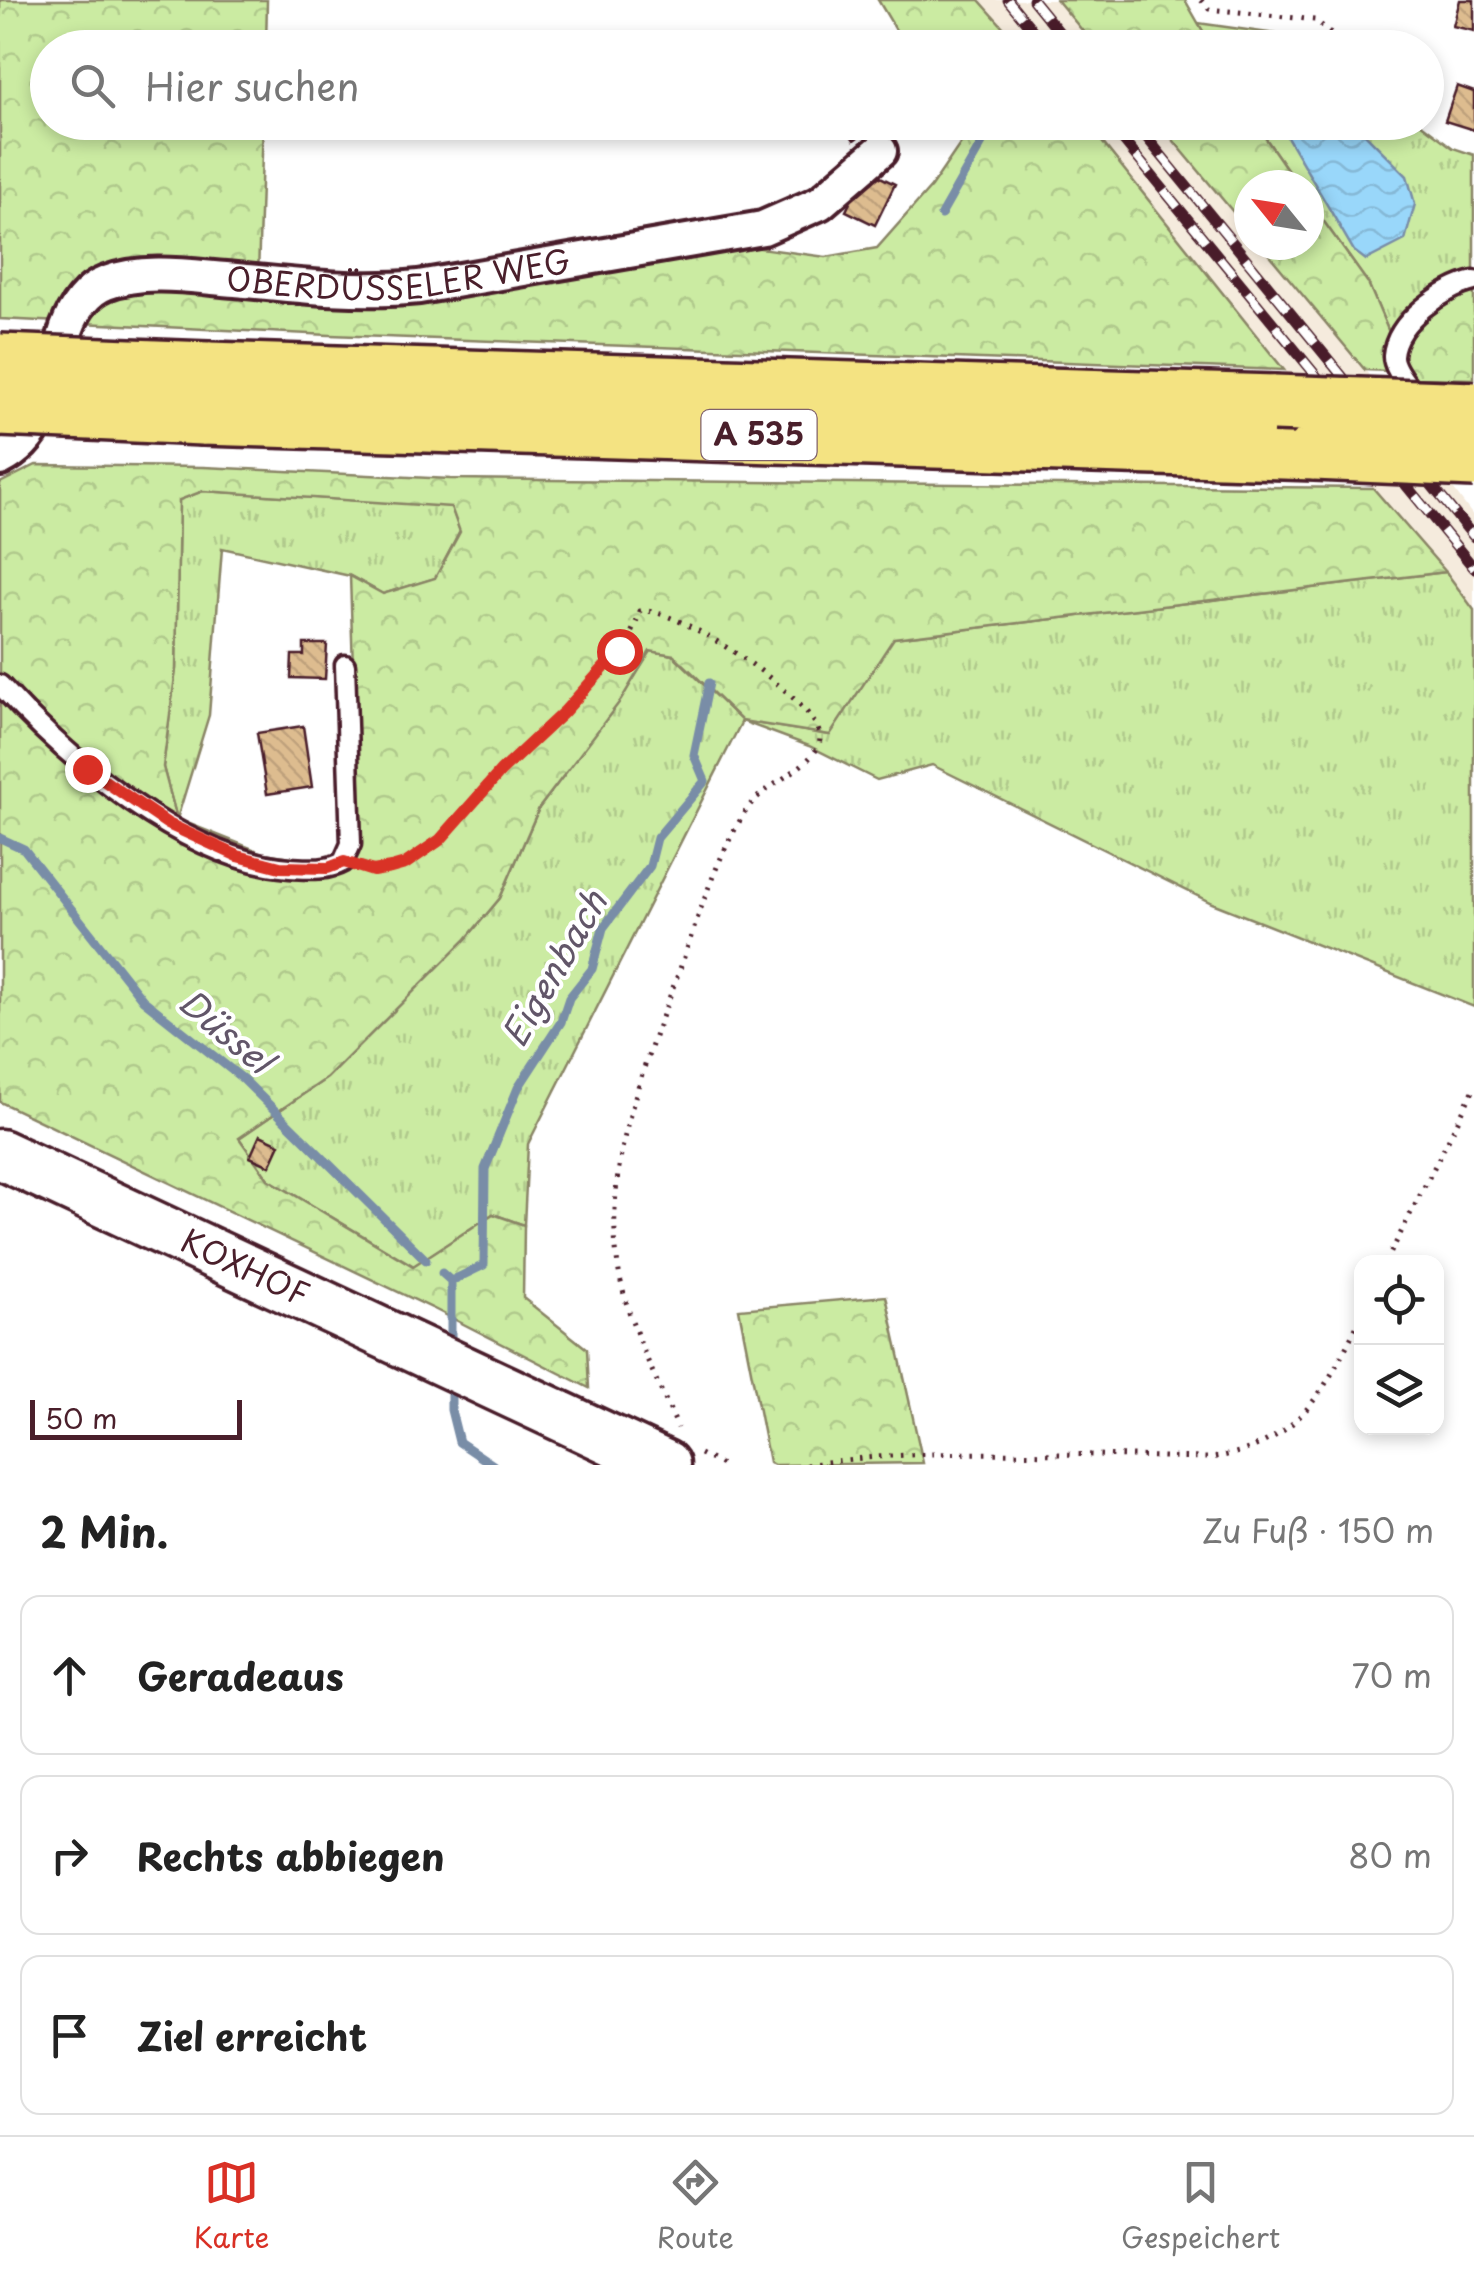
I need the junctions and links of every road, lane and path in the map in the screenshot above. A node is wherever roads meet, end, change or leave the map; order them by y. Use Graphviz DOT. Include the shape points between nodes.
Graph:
graph roads {
  1 [pos="1201,0"];
  2 [pos="1328,30"];
  3 [pos="880,151"];
  4 [pos="1474,281"];
  5 [pos="0,362"];
  6 [pos="205,394"];
  7 [pos="0,408"];
  8 [pos="1474,410"];
  9 [pos="0,459"];
  10 [pos="1474,459"];
  11 [pos="1474,480"];
  12 [pos="345,664"];
  13 [pos="0,685"];
  14 [pos="344,862"];
  15 [pos="1474,1089"];
  16 [pos="0,1154"];
  17 [pos="1390,1255"];
  18 [pos="1354,1330"];
  19 [pos="678,1449"];
  20 [pos="696,1465"];
  21 [pos="806,1465"];
  1 -- 2 [label="path" via="1209,8 1315,20"];
  3 -- 9 [label="street, OBERDÜSSELER WEG" via="820,202 763,228 419,287 377,291 164,274 104,284 83,299 68,324 30,438"];
  4 -- 11 [label="lane" via="1429,302 1393,354"];
  5 -- 6 [label="highway, A 535, bridge"];
  6 -- 7 [label="highway, A 535, bridge"];
  6 -- 8 [label="highway, A 535, bridge" via="1274,402"];
  6 -- 10 [label="highway, A 535, bridge"];
  12 -- 14 [label="lane" via="351,844"];
  13 -- 14 [label="lane" via="87,769 180,831 280,867"];
  14 -- 19 [label="path" via="373,871 391,868 440,840 619,651 640,611 721,642 810,712 819,744 810,759 748,808 708,890 618,1165 620,1277"];
  15 -- 17 [label="path"];
  16 -- 19 [label="main road, KOXHOF" via="490,1384"];
  18 -- 21 [label="path" via="1305,1413 1280,1434 1234,1454"];
  19 -- 20 [label="path"];
}
